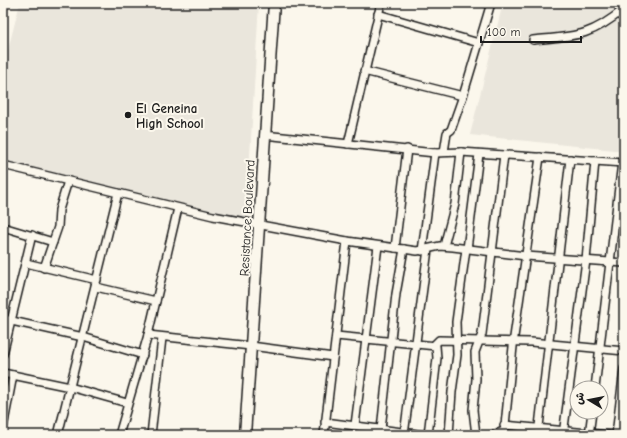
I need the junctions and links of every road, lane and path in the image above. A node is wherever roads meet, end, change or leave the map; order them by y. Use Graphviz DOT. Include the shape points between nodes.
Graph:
graph roads {
  1 [pos="274,3"];
  2 [pos="373,3"];
  3 [pos="491,3"];
  4 [pos="381,4"];
  5 [pos="624,9"];
  6 [pos="378,14"];
  7 [pos="534,40"];
  8 [pos="480,43"];
  9 [pos="364,71"];
  10 [pos="463,96"];
  11 [pos="264,135"];
  12 [pos="348,144"];
  13 [pos="407,149"];
  14 [pos="444,152"];
  15 [pos="461,152"];
  16 [pos="435,153"];
  17 [pos="479,154"];
  18 [pos="504,155"];
  19 [pos="540,157"];
  20 [pos="570,159"];
  21 [pos="595,161"];
  22 [pos="623,162"];
  23 [pos="3,166"];
  24 [pos="68,181"];
  25 [pos="118,192"];
  26 [pos="178,208"];
  27 [pos="259,225"];
  28 [pos="3,227"];
  29 [pos="32,235"];
  30 [pos="347,241"];
  31 [pos="53,242"];
  32 [pos="378,246"];
  33 [pos="444,246"];
  34 [pos="395,248"];
  35 [pos="404,249"];
  36 [pos="466,249"];
  37 [pos="425,250"];
  38 [pos="492,252"];
  39 [pos="526,256"];
  40 [pos="559,258"];
  41 [pos="586,260"];
  42 [pos="611,262"];
  43 [pos="26,263"];
  44 [pos="624,263"];
  45 [pos="44,268"];
  46 [pos="96,283"];
  47 [pos="156,302"];
  48 [pos="3,319"];
  49 [pos="11,320"];
  50 [pos="148,335"];
  51 [pos="336,336"];
  52 [pos="83,337"];
  53 [pos="162,338"];
  54 [pos="366,339"];
  55 [pos="390,340"];
  56 [pos="458,341"];
  57 [pos="481,341"];
  58 [pos="416,343"];
  59 [pos="513,343"];
  60 [pos="548,344"];
  61 [pos="434,345"];
  62 [pos="251,346"];
  63 [pos="574,346"];
  64 [pos="600,349"];
  65 [pos="624,351"];
  66 [pos="3,354"];
  67 [pos="142,355"];
  68 [pos="333,357"];
  69 [pos="624,369"];
  70 [pos="3,373"];
  71 [pos="13,375"];
  72 [pos="596,380"];
  73 [pos="70,387"];
  74 [pos="6,393"];
  75 [pos="127,403"];
  76 [pos="591,420"];
  77 [pos="325,422"];
  78 [pos="355,425"];
  79 [pos="3,428"];
  80 [pos="381,429"];
  81 [pos="504,431"];
  82 [pos="538,432"];
  83 [pos="404,433"];
  84 [pos="563,433"];
  85 [pos="589,434"];
  86 [pos="58,435"];
  87 [pos="119,435"];
  88 [pos="151,435"];
  89 [pos="245,435"];
  90 [pos="324,435"];
  91 [pos="425,435"];
  92 [pos="428,435"];
  93 [pos="449,435"];
  94 [pos="476,435"];
  95 [pos="492,435"];
  96 [pos="609,435"];
  97 [pos="616,435"];
  1 -- 11 [label="highway, Resistance Boulevard"];
  2 -- 4 [label="street"];
  3 -- 8 [label="street"];
  4 -- 6 [label="street"];
  5 -- 7 [label="street" via="588,33"];
  6 -- 8 [label="street"];
  6 -- 9 [label="street"];
  8 -- 10 [label="street"];
  9 -- 10 [label="street"];
  9 -- 12 [label="street"];
  10 -- 14 [label="street" via="451,130 447,133"];
  11 -- 12 [label="street"];
  11 -- 27 [label="highway, Resistance Boulevard"];
  12 -- 13 [label="street"];
  13 -- 16 [label="street"];
  13 -- 34 [label="street"];
  14 -- 15 [label="street"];
  14 -- 16 [label="street"];
  15 -- 17 [label="street"];
  15 -- 33 [label="street" via="455,204"];
  16 -- 37 [label="street"];
  17 -- 18 [label="street"];
  17 -- 36 [label="street"];
  18 -- 19 [label="street"];
  18 -- 38 [label="street"];
  19 -- 20 [label="street"];
  19 -- 39 [label="street"];
  20 -- 21 [label="street"];
  20 -- 40 [label="street"];
  21 -- 22 [label="street"];
  21 -- 41 [label="street"];
  22 -- 42 [label="street"];
  23 -- 24 [label="street"];
  24 -- 25 [label="street"];
  24 -- 31 [label="street"];
  25 -- 26 [label="street"];
  25 -- 46 [label="street"];
  26 -- 27 [label="street"];
  26 -- 47 [label="street"];
  27 -- 30 [label="street"];
  27 -- 62 [label="highway, Resistance Boulevard"];
  28 -- 29 [label="street"];
  29 -- 31 [label="street"];
  29 -- 43 [label="street"];
  30 -- 32 [label="street"];
  30 -- 51 [label="street"];
  31 -- 45 [label="street"];
  32 -- 34 [label="street"];
  32 -- 54 [label="street"];
  33 -- 36 [label="street"];
  33 -- 37 [label="street"];
  34 -- 35 [label="street"];
  35 -- 37 [label="street"];
  35 -- 55 [label="street"];
  36 -- 38 [label="street"];
  36 -- 56 [label="street" via="456,322"];
  37 -- 58 [label="street"];
  38 -- 39 [label="street"];
  38 -- 57 [label="street"];
  39 -- 40 [label="street"];
  39 -- 59 [label="street"];
  40 -- 41 [label="street"];
  40 -- 60 [label="street"];
  41 -- 42 [label="street"];
  41 -- 63 [label="street"];
  42 -- 44 [label="street"];
  42 -- 64 [label="street"];
  43 -- 45 [label="street"];
  43 -- 49 [label="street"];
  45 -- 46 [label="street"];
  46 -- 47 [label="street"];
  46 -- 52 [label="street"];
  47 -- 50 [label="street"];
  48 -- 49 [label="street"];
  49 -- 52 [label="street"];
  49 -- 66 [label="street"];
  50 -- 53 [label="street"];
  50 -- 67 [label="street"];
  51 -- 54 [label="street"];
  51 -- 68 [label="street"];
  52 -- 67 [label="street"];
  52 -- 73 [label="street"];
  53 -- 62 [label="street"];
  53 -- 88 [label="street"];
  54 -- 55 [label="street"];
  54 -- 78 [label="street"];
  55 -- 58 [label="street"];
  55 -- 80 [label="street"];
  56 -- 57 [label="street"];
  56 -- 61 [label="street" via="439,340"];
  56 -- 93 [label="street"];
  57 -- 59 [label="street"];
  57 -- 94 [label="street" via="476,345 475,352 473,410"];
  58 -- 61 [label="street"];
  58 -- 83 [label="street"];
  59 -- 60 [label="street"];
  59 -- 81 [label="street"];
  60 -- 63 [label="street"];
  60 -- 82 [label="street"];
  61 -- 92 [label="street" via="437,352"];
  62 -- 68 [label="street"];
  62 -- 89 [label="highway, Resistance Boulevard"];
  63 -- 64 [label="street"];
  63 -- 84 [label="street"];
  64 -- 65 [label="street"];
  64 -- 72 [label="street"];
  67 -- 75 [label="street"];
  68 -- 77 [label="street"];
  69 -- 97 [label="street"];
  70 -- 71 [label="street"];
  71 -- 73 [label="street"];
  71 -- 74 [label="street"];
  73 -- 75 [label="street"];
  73 -- 86 [label="street"];
  74 -- 79 [label="street"];
  75 -- 87 [label="street"];
  76 -- 85 [label="street"];
  77 -- 78 [label="street"];
  77 -- 90 [label="street"];
  78 -- 80 [label="street"];
  80 -- 83 [label="street"];
  81 -- 82 [label="street"];
  81 -- 95 [label="street"];
  82 -- 84 [label="street"];
  83 -- 91 [label="street"];
  84 -- 85 [label="street"];
  85 -- 96 [label="street"];
}
